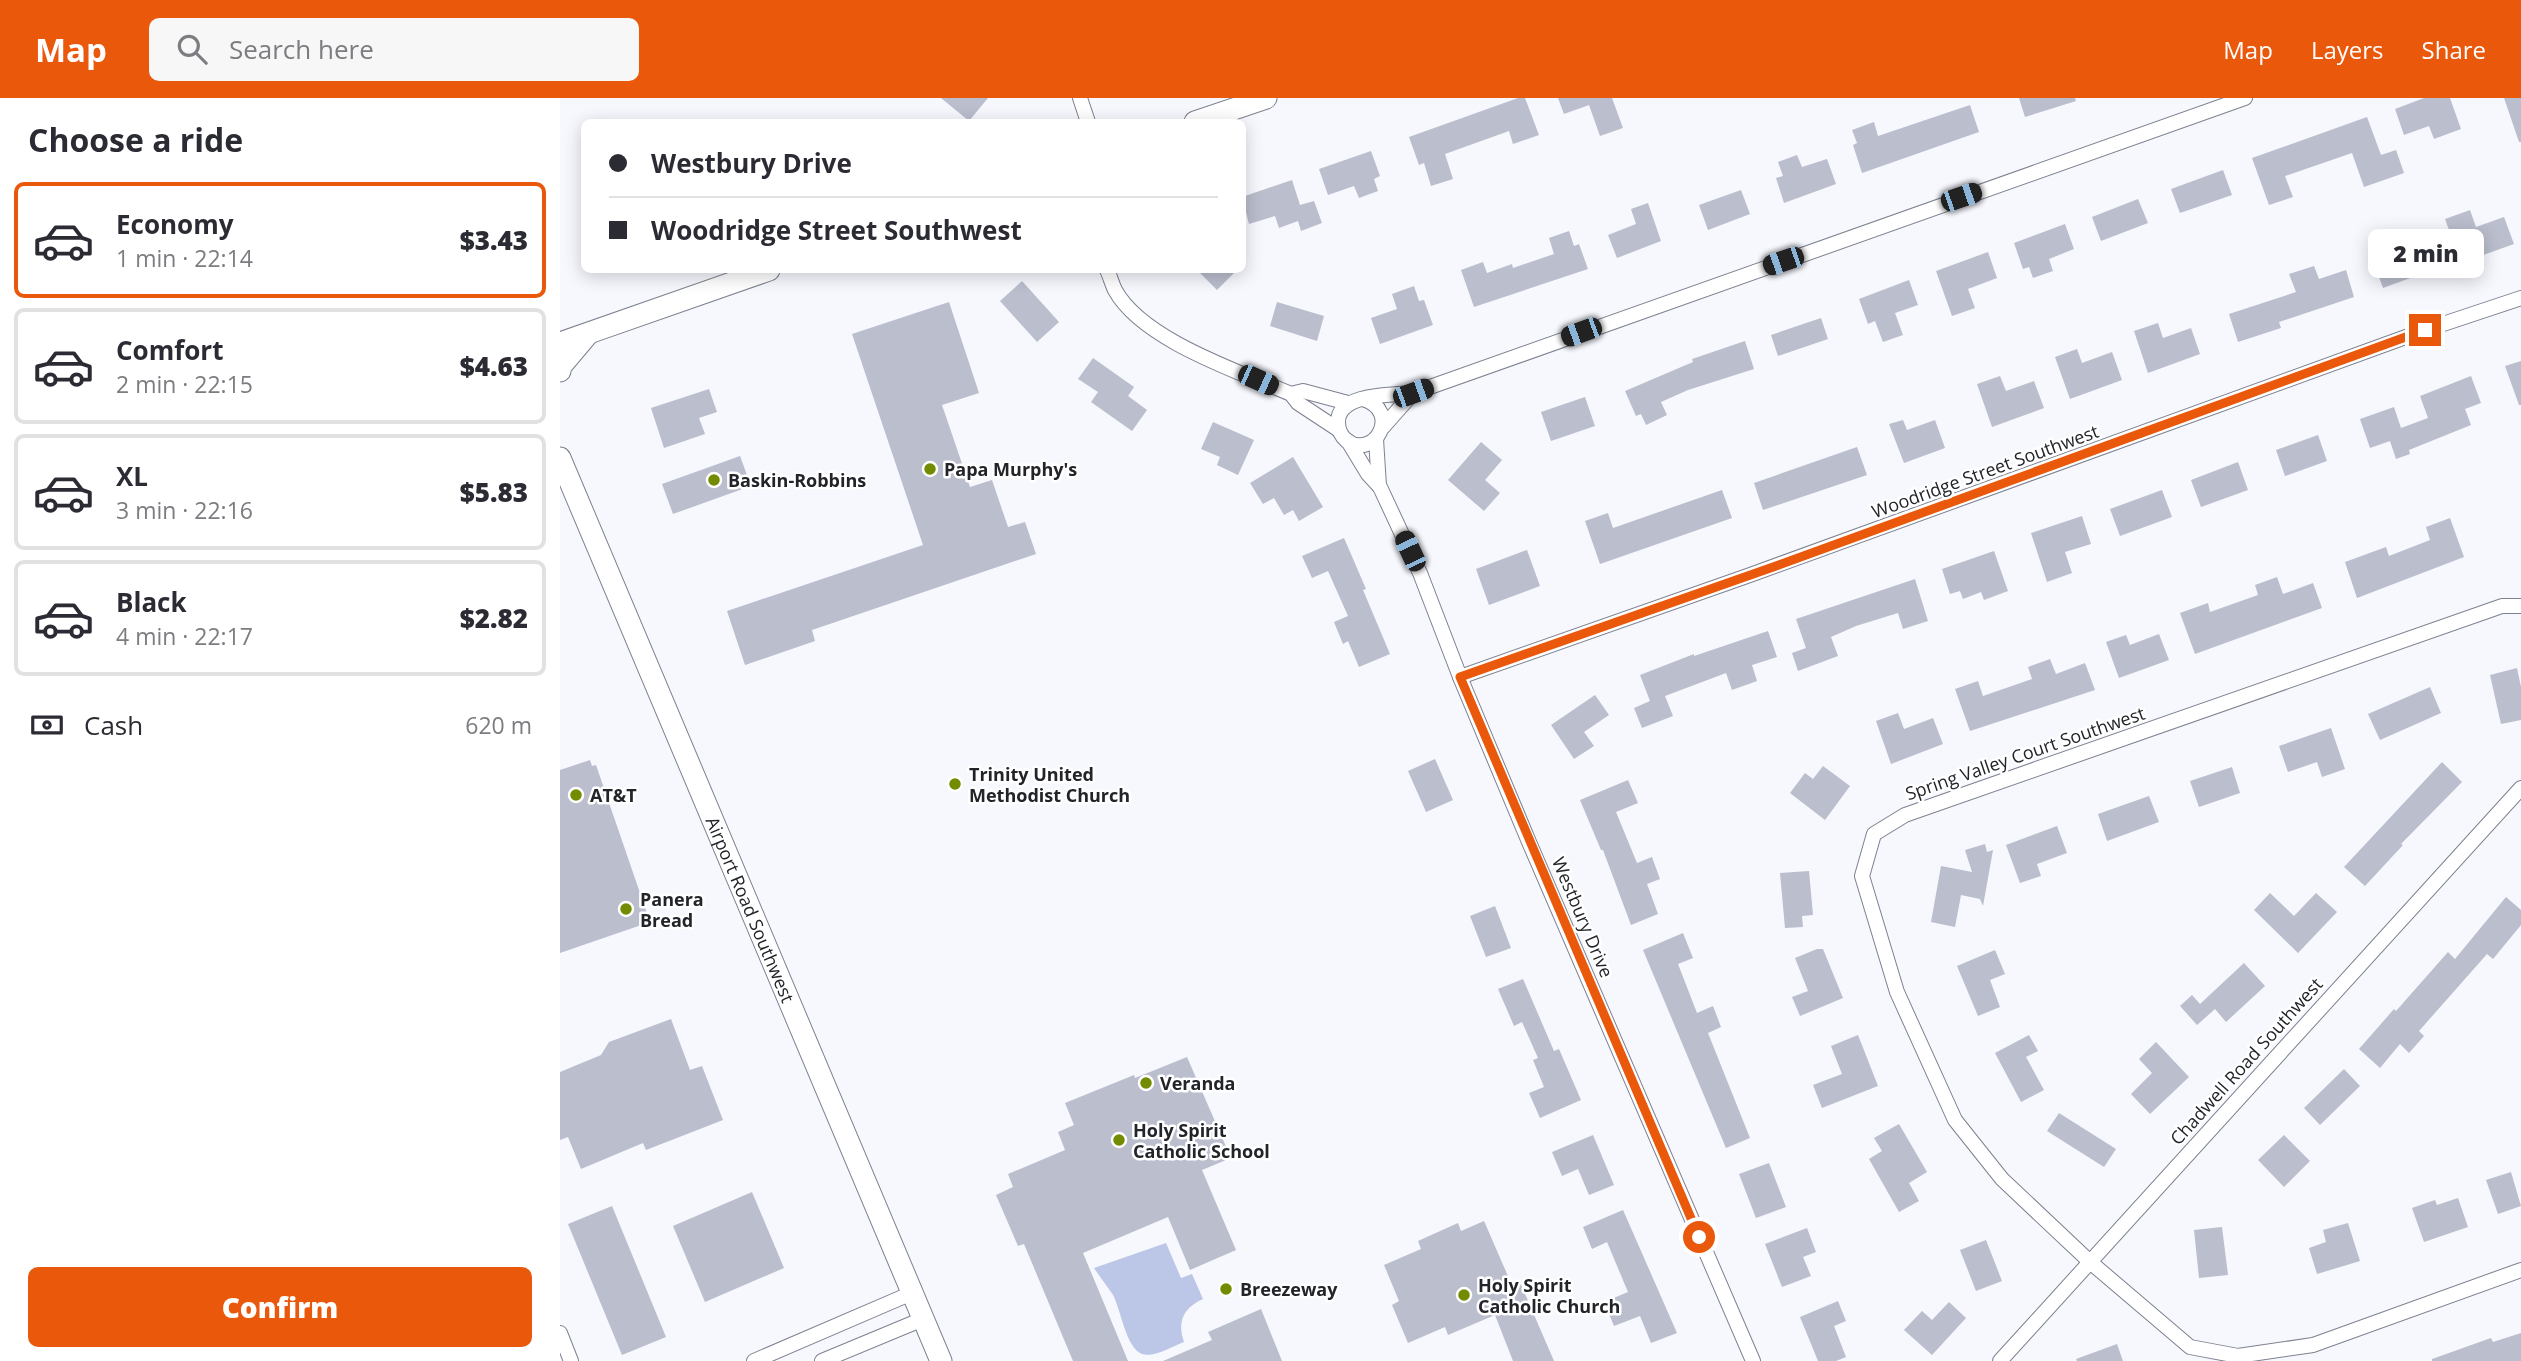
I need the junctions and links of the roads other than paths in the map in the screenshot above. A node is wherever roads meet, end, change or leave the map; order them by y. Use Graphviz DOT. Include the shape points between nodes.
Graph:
graph roads {
  1 [pos="1080,98"];
  2 [pos="1266,98"];
  3 [pos="2245,98"];
  4 [pos="1087,119"];
  5 [pos="1204,119"];
  6 [pos="759,273"];
  7 [pos="1108,273"];
  8 [pos="2521,298"];
  9 [pos="589,333"];
  10 [pos="560,343"];
  11 [pos="560,371"];
  12 [pos="1413,393"];
  13 [pos="1291,394"];
  14 [pos="1363,399"];
  15 [pos="1348,403"];
  16 [pos="1379,433"];
  17 [pos="1344,436"];
  18 [pos="560,458"];
  19 [pos="1380,487"];
  20 [pos="2521,606"];
  21 [pos="1460,677"];
  22 [pos="2521,788"];
  23 [pos="2089,1261"];
  24 [pos="2521,1270"];
  25 [pos="912,1293"];
  26 [pos="923,1319"];
  27 [pos="560,1333"];
  28 [pos="572,1361"];
  29 [pos="754,1361"];
  30 [pos="822,1361"];
  31 [pos="940,1361"];
  32 [pos="1753,1361"];
  33 [pos="2000,1361"];
  1 -- 4 [label="street"];
  2 -- 5 [label="main road"];
  3 -- 12 [label="street"];
  6 -- 9 [label="main road"];
  7 -- 13 [label="street, Westbury Drive" via="1115,291 1147,325"];
  8 -- 21 [label="street, Woodridge Street Southwest"];
  9 -- 10 [label="main road"];
  9 -- 11 [label="main road"];
  12 -- 14 [label="street"];
  12 -- 16 [label="street"];
  13 -- 15 [label="street, Westbury Drive" via="1303,391"];
  13 -- 17 [label="street, Westbury Drive"];
  14 -- 15 [label="street"];
  14 -- 16 [label="street" via="1377,406 1383,419"];
  15 -- 17 [label="street" via="1339,415"];
  16 -- 17 [label="street" via="1362,444"];
  16 -- 19 [label="street, Westbury Drive"];
  17 -- 19 [label="street, Westbury Drive"];
  18 -- 25 [label="main road, Airport Road Southwest"];
  19 -- 21 [label="street, Westbury Drive"];
  20 -- 23 [label="street, Spring Valley Court Southwest" via="2502,606 1905,815 1874,834 1863,876 1897,992 1955,1119 2002,1179"];
  21 -- 32 [label="street, Westbury Drive"];
  22 -- 23 [label="street, Chadwell Road Southwest"];
  23 -- 24 [label="street, Spring Valley Court Southwest" via="2190,1347 2238,1356 2313,1345"];
  23 -- 33 [label="street, Chadwell Road Southwest"];
  25 -- 26 [label="main road, Airport Road Southwest"];
  25 -- 29 [label="street"];
  26 -- 30 [label="street"];
  26 -- 31 [label="main road, Airport Road Southwest"];
  27 -- 28 [label="street"];
}
